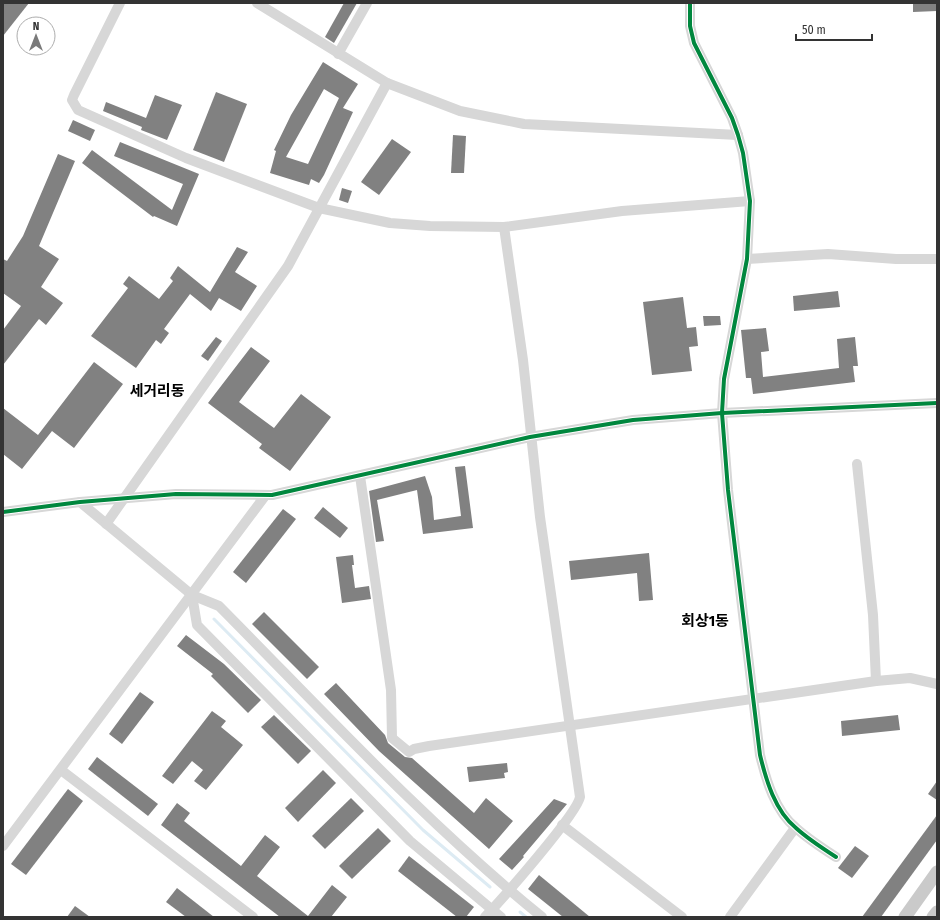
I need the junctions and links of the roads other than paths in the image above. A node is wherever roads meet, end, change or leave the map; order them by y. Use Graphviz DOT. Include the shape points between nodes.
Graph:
graph roads {
  1 [pos="120,3"];
  2 [pos="257,3"];
  3 [pos="367,3"];
  4 [pos="690,3"];
  5 [pos="338,54"];
  6 [pos="387,83"];
  7 [pos="738,135"];
  8 [pos="750,201"];
  9 [pos="319,208"];
  10 [pos="504,227"];
  11 [pos="747,259"];
  12 [pos="937,259"];
  13 [pos="937,402"];
  14 [pos="722,413"];
  15 [pos="530,437"];
  16 [pos="857,464"];
  17 [pos="360,476"];
  18 [pos="266,496"];
  19 [pos="123,499"];
  20 [pos="80,502"];
  21 [pos="3,512"];
  22 [pos="106,524"];
  23 [pos="192,595"];
  24 [pos="876,681"];
  25 [pos="937,684"];
  26 [pos="754,698"];
  27 [pos="571,724"];
  28 [pos="61,770"];
  29 [pos="562,825"];
  30 [pos="795,828"];
  31 [pos="3,846"];
  32 [pos="836,858"];
  33 [pos="937,872"];
  34 [pos="506,892"];
  35 [pos="937,912"];
  36 [pos="489,913"];
  37 [pos="253,917"];
  38 [pos="501,917"];
  39 [pos="542,917"];
  40 [pos="682,917"];
  41 [pos="730,917"];
  42 [pos="905,917"];
  43 [pos="933,917"];
  1 -- 9 [label="street" via="72,100 78,110 186,158"];
  2 -- 5 [label="street"];
  3 -- 5 [label="street"];
  4 -- 7 [label="street" via="690,26 694,43"];
  5 -- 6 [label="street"];
  6 -- 7 [label="street" via="460,111 509,122"];
  6 -- 9 [label="street"];
  7 -- 8 [label="street"];
  8 -- 10 [label="street" via="622,211"];
  8 -- 11 [label="street"];
  9 -- 10 [label="street" via="390,223"];
  9 -- 19 [label="street" via="288,266"];
  10 -- 15 [label="street" via="523,360"];
  11 -- 12 [label="street" via="828,254"];
  11 -- 14 [label="street" via="724,379"];
  13 -- 14 [label="street"];
  14 -- 15 [label="street" via="633,420"];
  14 -- 26 [label="street" via="728,490"];
  15 -- 17 [label="street"];
  15 -- 27 [label="street"];
  16 -- 24 [label="street" via="873,615"];
  17 -- 18 [label="street"];
  17 -- 27 [label="street" via="390,690 392,738 409,752 429,746"];
  18 -- 19 [label="street" via="204,493"];
  18 -- 23 [label="street"];
  19 -- 20 [label="street"];
  19 -- 22 [label="street"];
  20 -- 21 [label="street"];
  20 -- 22 [label="street"];
  22 -- 23 [label="street"];
  23 -- 28 [label="street"];
  23 -- 34 [label="street" via="219,606"];
  23 -- 36 [label="street" via="197,625 410,841"];
  24 -- 25 [label="street" via="910,678"];
  24 -- 26 [label="street"];
  26 -- 27 [label="street"];
  26 -- 30 [label="street" via="764,769 777,802"];
  27 -- 29 [label="street" via="580,797 579,803"];
  28 -- 31 [label="street"];
  28 -- 37 [label="street"];
  29 -- 34 [label="street"];
  29 -- 40 [label="street"];
  30 -- 32 [label="street"];
  30 -- 41 [label="street"];
  33 -- 42 [label="main road"];
  34 -- 36 [label="street"];
  34 -- 39 [label="street"];
  35 -- 43 [label="main road"];
  36 -- 38 [label="street"];
}
